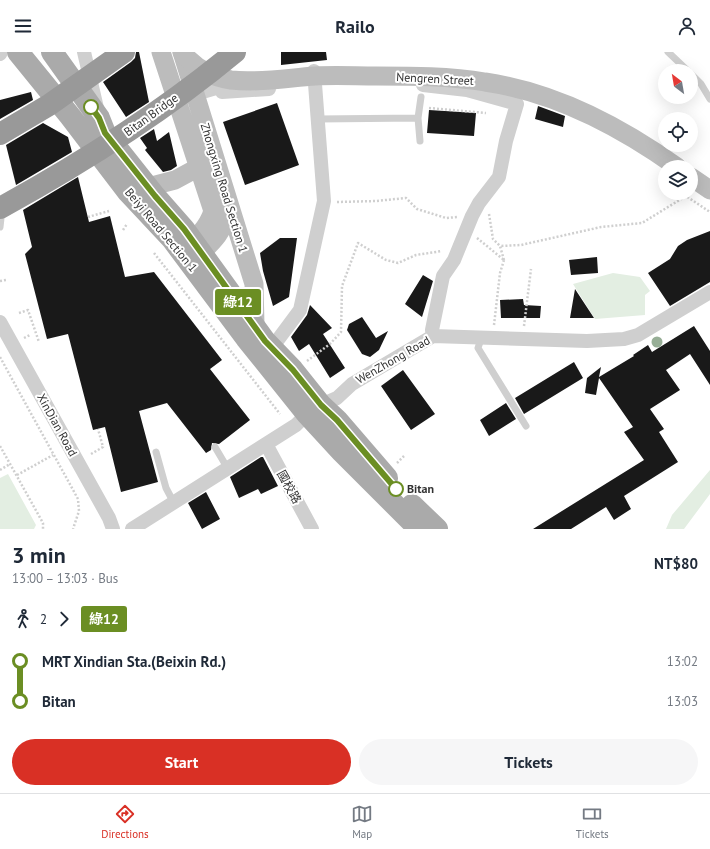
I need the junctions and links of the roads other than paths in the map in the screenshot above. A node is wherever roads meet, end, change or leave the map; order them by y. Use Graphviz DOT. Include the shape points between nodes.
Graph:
graph roads {
  1 [pos="18,52"];
  2 [pos="52,52"];
  3 [pos="84,52"];
  4 [pos="124,52"];
  5 [pos="161,52"];
  6 [pos="182,52"];
  7 [pos="235,52"];
  8 [pos="668,52"];
  9 [pos="681,64"];
  10 [pos="314,78"];
  11 [pos="698,81"];
  12 [pos="191,95"];
  13 [pos="421,97"];
  14 [pos="710,99"];
  15 [pos="99,118"];
  16 [pos="418,118"];
  17 [pos="318,119"];
  18 [pos="0,134"];
  19 [pos="420,141"];
  20 [pos="666,160"];
  21 [pos="199,167"];
  22 [pos="698,182"];
  23 [pos="148,187"];
  24 [pos="710,190"];
  25 [pos="229,199"];
  26 [pos="0,208"];
  27 [pos="0,215"];
  28 [pos="0,226"];
  29 [pos="191,252"];
  30 [pos="710,292"];
  31 [pos="0,322"];
  32 [pos="255,326"];
  33 [pos="433,336"];
  34 [pos="487,339"];
  35 [pos="271,349"];
  36 [pos="314,409"];
  37 [pos="526,426"];
  38 [pos="266,444"];
  39 [pos="215,447"];
  40 [pos="156,452"];
  41 [pos="228,469"];
  42 [pos="174,503"];
  43 [pos="113,529"];
  44 [pos="132,529"];
  45 [pos="312,529"];
  46 [pos="419,529"];
  47 [pos="437,529"];
  1 -- 29 [label="main road, Beiyi Road Section 1" via="128,192 172,239"];
  2 -- 15 [label="main road, Beiyi Road Section 1"];
  3 -- 15 [label="street"];
  4 -- 18 [label="highway, bridge" via="49,105"];
  5 -- 12 [label="street, Zhongxing Road Section 1"];
  6 -- 12 [label="street, Zhongxing Road Section 1"];
  6 -- 20 [label="street, Nengren Street, bridge" via="190,62 207,73 230,80 256,81 317,76 437,76 486,82 542,96 584,112 630,136"];
  7 -- 26 [label="highway, Bitan Bridge, bridge" via="118,138 62,174"];
  8 -- 9 [label="lane"];
  10 -- 12 [label="street" via="241,91"];
  10 -- 17 [label="street"];
  10 -- 33 [label="street" via="350,83 410,83 467,90 517,104 499,177 479,203 460,248 443,276"];
  11 -- 14 [label="lane"];
  12 -- 21 [label="street, Zhongxing Road Section 1"];
  12 -- 25 [label="street, Zhongxing Road Section 1"];
  13 -- 16 [label="lane"];
  15 -- 23 [label="main road, Beiyi Road Section 1" via="105,133"];
  16 -- 17 [label="lane"];
  16 -- 19 [label="lane"];
  17 -- 35 [label="street" via="324,201 300,310"];
  21 -- 23 [label="street" via="175,180"];
  21 -- 29 [label="street, Zhongxing Road Section 1" via="213,211 210,221"];
  22 -- 24 [label="street"];
  23 -- 29 [label="main road, Beiyi Road Section 1"];
  25 -- 29 [label="street" via="224,227 213,242"];
  25 -- 32 [label="street, Zhongxing Road Section 1" via="254,284"];
  27 -- 28 [label="lane"];
  29 -- 32 [label="main road, Beiyi Road Section 1"];
  29 -- 36 [label="main road, Beiyi Road Section 1" via="246,338"];
  30 -- 34 [label="street, WenZhong Road" via="680,306 638,335 624,339"];
  31 -- 43 [label="street, XinDian Road"];
  32 -- 35 [label="main road, Beiyi Road Section 1"];
  33 -- 34 [label="street, WenZhong Road"];
  33 -- 36 [label="street, WenZhong Road" via="352,384 337,398"];
  34 -- 37 [label="lane" via="478,348"];
  35 -- 36 [label="main road, Beiyi Road Section 1" via="293,370"];
  36 -- 38 [label="street, WenZhong Road" via="296,425"];
  36 -- 46 [label="main road, Beiyi Road Section 1" via="342,452"];
  36 -- 47 [label="main road, Beiyi Road Section 1" via="337,420 396,489"];
  38 -- 41 [label="street, WenZhong Road"];
  38 -- 45 [label="street, 國校路"];
  39 -- 41 [label="lane"];
  40 -- 42 [label="lane" via="166,488"];
  41 -- 42 [label="street, WenZhong Road"];
  42 -- 44 [label="street, WenZhong Road"];
}
